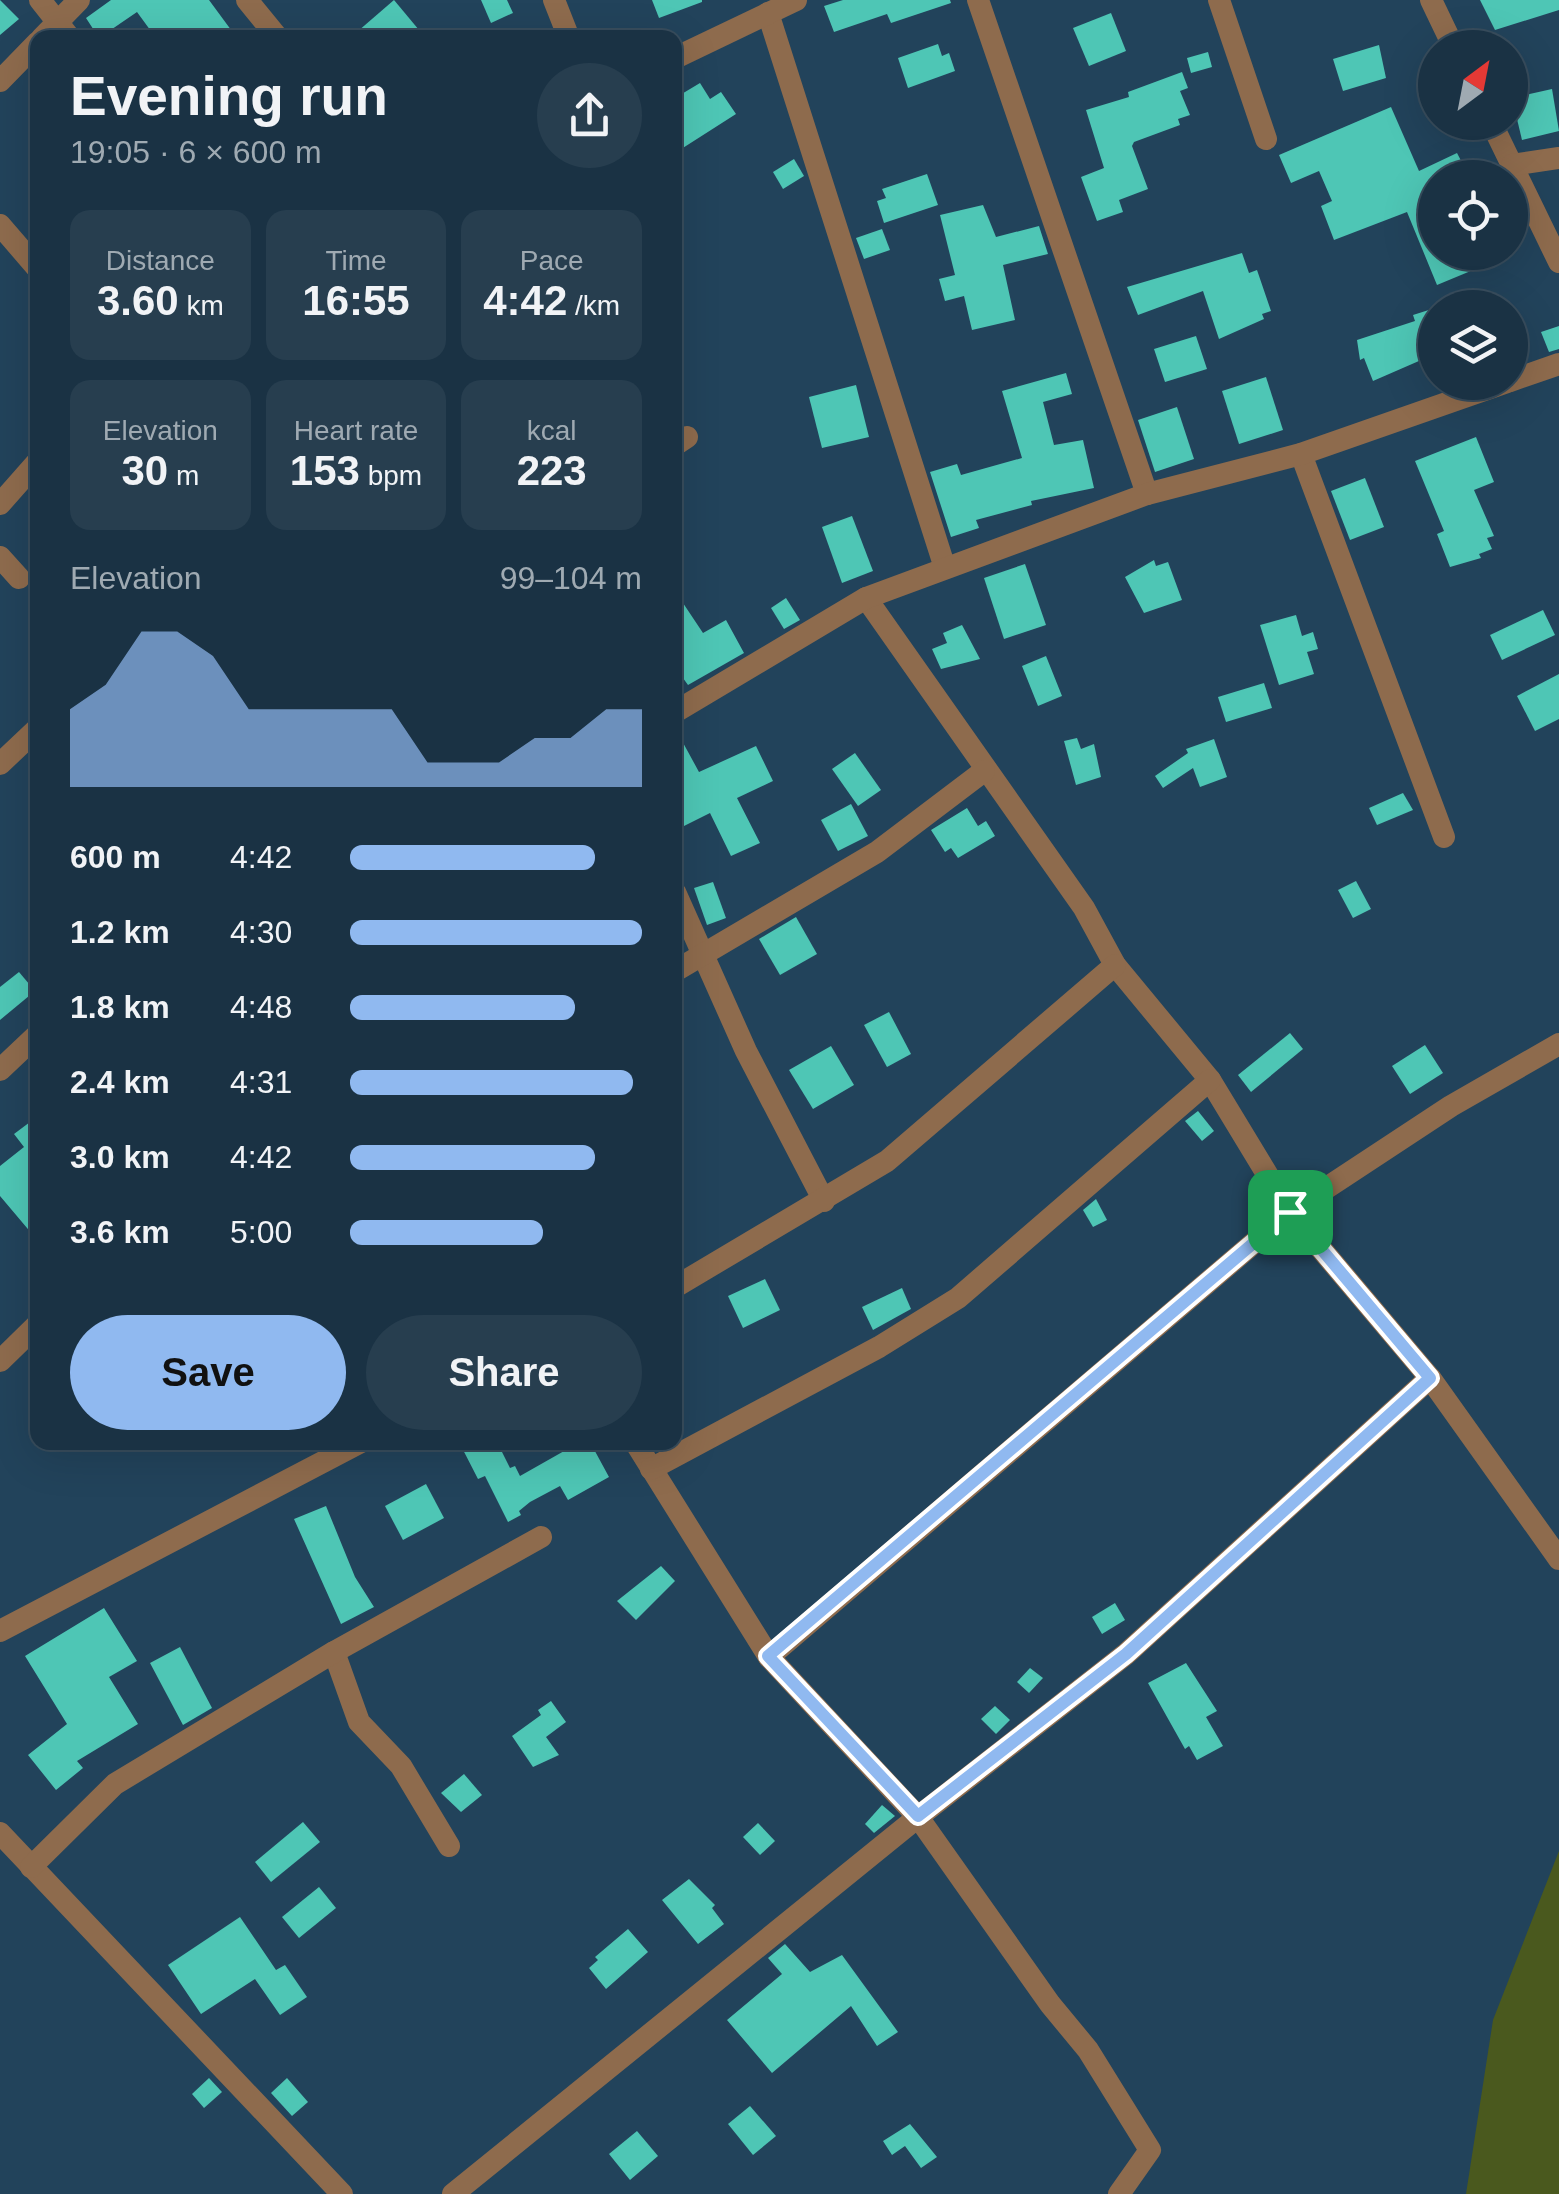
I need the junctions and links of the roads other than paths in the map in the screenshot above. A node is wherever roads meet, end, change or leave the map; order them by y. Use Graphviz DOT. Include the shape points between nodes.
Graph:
graph roads {
  1 [pos="40,0"];
  2 [pos="79,0"];
  3 [pos="247,0"];
  4 [pos="554,0"];
  5 [pos="796,0"];
  6 [pos="978,0"];
  7 [pos="1219,0"];
  8 [pos="1431,0"];
  9 [pos="768,13"];
  10 [pos="50,30"];
  11 [pos="56,30"];
  12 [pos="271,30"];
  13 [pos="566,30"];
  14 [pos="1445,30"];
  15 [pos="30,55"];
  16 [pos="682,55"];
  17 [pos="0,82"];
  18 [pos="1266,139"];
  19 [pos="1559,158"];
  20 [pos="1528,163"];
  21 [pos="1528,198"];
  22 [pos="0,225"];
  23 [pos="30,259"];
  24 [pos="1559,262"];
  25 [pos="1559,364"];
  26 [pos="1528,375"];
  27 [pos="1456,400"];
  28 [pos="1300,454"];
  29 [pos="30,470"];
  30 [pos="1147,494"];
  31 [pos="0,504"];
  32 [pos="0,557"];
  33 [pos="945,568"];
  34 [pos="19,578"];
  35 [pos="866,598"];
  36 [pos="682,708"];
  37 [pos="30,736"];
  38 [pos="0,764"];
  39 [pos="984,772"];
  40 [pos="1444,837"];
  41 [pos="682,909"];
  42 [pos="700,953"];
  43 [pos="682,965"];
  44 [pos="1114,965"];
  45 [pos="30,1042"];
  46 [pos="1559,1044"];
  47 [pos="1,1069"];
  48 [pos="1210,1080"];
  49 [pos="824,1201"];
  50 [pos="1290,1212"];
  51 [pos="682,1283"];
  52 [pos="30,1332"];
  53 [pos="0,1361"];
  54 [pos="1430,1378"];
  55 [pos="346,1450"];
  56 [pos="640,1450"];
  57 [pos="651,1469"];
  58 [pos="541,1538"];
  59 [pos="1559,1559"];
  60 [pos="0,1631"];
  61 [pos="334,1652"];
  62 [pos="768,1656"];
  63 [pos="918,1816"];
  64 [pos="0,1833"];
  65 [pos="449,1846"];
  66 [pos="31,1866"];
  67 [pos="342,2194"];
  68 [pos="453,2194"];
  69 [pos="1119,2194"];
  1 -- 10 [label="street"];
  2 -- 11 [label="street"];
  3 -- 12 [label="street"];
  4 -- 13 [label="street"];
  5 -- 9 [label="street"];
  6 -- 30 [label="street"];
  7 -- 18 [label="street"];
  8 -- 14 [label="street"];
  9 -- 16 [label="street"];
  9 -- 33 [label="street"];
  15 -- 17 [label="street"];
  19 -- 20 [label="street"];
  21 -- 24 [label="street"];
  22 -- 23 [label="street"];
  25 -- 26 [label="street"];
  27 -- 28 [label="street"];
  28 -- 30 [label="street"];
  28 -- 40 [label="street"];
  29 -- 31 [label="street"];
  30 -- 33 [label="street"];
  32 -- 34 [label="street"];
  33 -- 35 [label="street"];
  35 -- 36 [label="street"];
  35 -- 39 [label="street"];
  37 -- 38 [label="street"];
  39 -- 42 [label="street" via="877,852"];
  39 -- 44 [label="street" via="1084,908"];
  41 -- 42 [label="street"];
  42 -- 43 [label="street"];
  42 -- 49 [label="street"];
  44 -- 48 [label="street"];
  44 -- 49 [label="street" via="887,1161"];
  45 -- 47 [label="street"];
  46 -- 50 [label="street" via="1450,1106"];
  48 -- 50 [label="street"];
  48 -- 57 [label="street" via="958,1298"];
  49 -- 51 [label="street"];
  50 -- 54 [label="street"];
  50 -- 62 [label="street"];
  52 -- 53 [label="street"];
  54 -- 59 [label="street"];
  54 -- 63 [label="street" via="1126,1654"];
  55 -- 60 [label="street"];
  56 -- 57 [label="street"];
  57 -- 62 [label="street"];
  58 -- 61 [label="street"];
  61 -- 65 [label="street" via="360,1722 401,1766"];
  61 -- 66 [label="street" via="115,1784"];
  62 -- 63 [label="street"];
  63 -- 68 [label="street"];
  63 -- 69 [label="street" via="1088,2050 1150,2150"];
  64 -- 66 [label="street"];
  66 -- 67 [label="street"];
}
